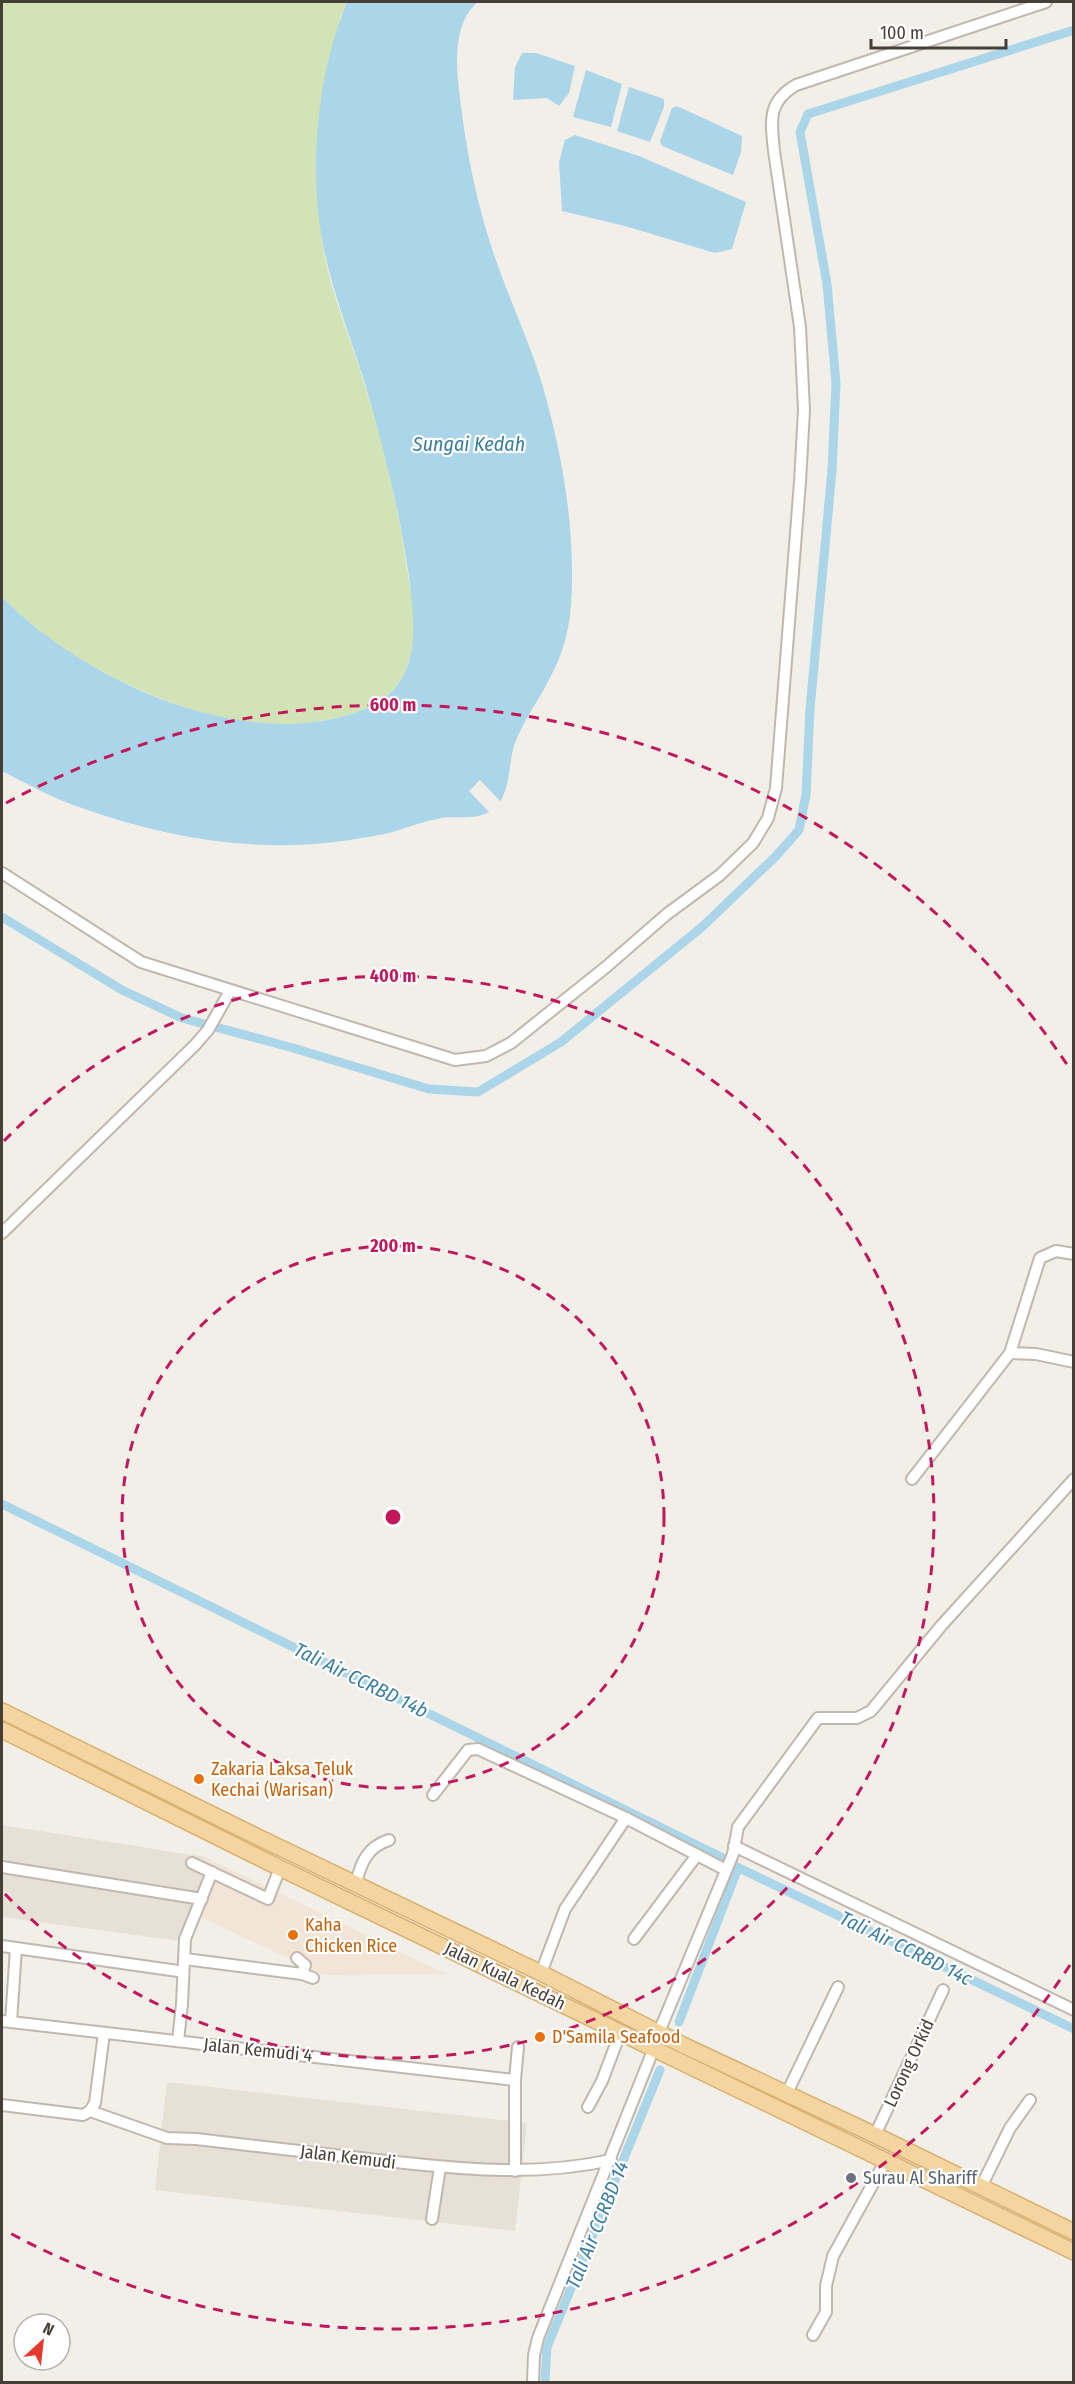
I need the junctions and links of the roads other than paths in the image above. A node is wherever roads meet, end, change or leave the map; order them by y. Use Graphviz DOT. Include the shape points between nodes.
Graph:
graph roads {
  1 [pos="1046,2"];
  2 [pos="2,873"];
  3 [pos="230,991"];
  4 [pos="2,1233"];
  5 [pos="1074,1254"];
  6 [pos="1010,1353"];
  7 [pos="1074,1362"];
  8 [pos="912,1479"];
  9 [pos="1074,1479"];
  10 [pos="2,1711"];
  11 [pos="2,1730"];
  12 [pos="136,1776"];
  13 [pos="129,1793"];
  14 [pos="433,1795"];
  15 [pos="626,1818"];
  16 [pos="389,1840"];
  17 [pos="734,1850"];
  18 [pos="697,1855"];
  19 [pos="192,1863"];
  20 [pos="2,1867"];
  21 [pos="280,1868"];
  22 [pos="727,1868"];
  23 [pos="212,1872"];
  24 [pos="356,1883"];
  25 [pos="202,1899"];
  26 [pos="634,1939"];
  27 [pos="2,1946"];
  28 [pos="16,1948"];
  29 [pos="297,1958"];
  30 [pos="185,1959"];
  31 [pos="178,1971"];
  32 [pos="541,1973"];
  33 [pos="838,1987"];
  34 [pos="943,1990"];
  35 [pos="1074,2010"];
  36 [pos="6,2022"];
  37 [pos="621,2031"];
  38 [pos="104,2033"];
  39 [pos="662,2034"];
  40 [pos="178,2041"];
  41 [pos="518,2048"];
  42 [pos="656,2049"];
  43 [pos="683,2054"];
  44 [pos="515,2079"];
  45 [pos="787,2093"];
  46 [pos="1030,2100"];
  47 [pos="2,2105"];
  48 [pos="588,2107"];
  49 [pos="90,2111"];
  50 [pos="875,2135"];
  51 [pos="611,2160"];
  52 [pos="885,2160"];
  53 [pos="440,2167"];
  54 [pos="515,2171"];
  55 [pos="981,2187"];
  56 [pos="432,2219"];
  57 [pos="1074,2232"];
  58 [pos="1074,2238"];
  59 [pos="1074,2252"];
  60 [pos="813,2335"];
  61 [pos="533,2382"];
  1 -- 3 [label="street" via="796,85 775,105 772,127 800,327 804,410 780,754 771,807 753,843 720,875 511,1043 476,1059 455,1060 428,1053"];
  2 -- 3 [label="street" via="141,962"];
  3 -- 4 [label="street" via="208,1030"];
  5 -- 6 [label="street" via="1056,1251 1040,1258"];
  6 -- 7 [label="street"];
  6 -- 8 [label="street"];
  9 -- 17 [label="street" via="871,1711 857,1718 818,1718 738,1827"];
  10 -- 12 [label="main road, Jalan Kuala Kedah"];
  11 -- 13 [label="main road, Jalan Kuala Kedah"];
  12 -- 13 [label="main road"];
  12 -- 24 [label="main road, Jalan Kuala Kedah"];
  13 -- 21 [label="main road, Jalan Kuala Kedah"];
  14 -- 15 [label="street" via="468,1750 475,1748"];
  15 -- 18 [label="street"];
  15 -- 32 [label="street" via="565,1909"];
  16 -- 24 [label="street" via="365,1856"];
  17 -- 22 [label="street"];
  17 -- 35 [label="street"];
  18 -- 22 [label="street"];
  18 -- 26 [label="street"];
  19 -- 23 [label="street"];
  20 -- 25 [label="street"];
  21 -- 23 [label="street" via="268,1899"];
  21 -- 37 [label="main road, Jalan Kuala Kedah"];
  22 -- 39 [label="street"];
  23 -- 25 [label="street"];
  24 -- 32 [label="main road, Jalan Kuala Kedah"];
  25 -- 30 [label="street" via="185,1939"];
  27 -- 28 [label="street"];
  28 -- 31 [label="street"];
  28 -- 36 [label="street"];
  29 -- 30 [label="street" via="305,1965 308,1976"];
  30 -- 40 [label="street"];
  32 -- 39 [label="main road, Jalan Kuala Kedah"];
  33 -- 45 [label="street"];
  34 -- 50 [label="street, Lorong Orkid"];
  36 -- 38 [label="street, Jalan Kemudi 4"];
  37 -- 42 [label="main road, Jalan Kuala Kedah"];
  37 -- 48 [label="street"];
  38 -- 40 [label="street, Jalan Kemudi 4"];
  38 -- 49 [label="street"];
  39 -- 43 [label="main road, Jalan Kuala Kedah"];
  40 -- 44 [label="street, Jalan Kemudi 4"];
  41 -- 44 [label="street"];
  42 -- 43 [label="main road, Jalan Kuala Kedah"];
  42 -- 51 [label="street"];
  43 -- 45 [label="main road, Jalan Kuala Kedah"];
  43 -- 52 [label="main road, Jalan Kuala Kedah"];
  44 -- 54 [label="street"];
  45 -- 50 [label="main road, Jalan Kuala Kedah"];
  46 -- 55 [label="street"];
  47 -- 49 [label="street" via="83,2115"];
  49 -- 53 [label="street, Jalan Kemudi" via="167,2138"];
  50 -- 55 [label="main road, Jalan Kuala Kedah"];
  51 -- 54 [label="street, Jalan Kemudi" via="578,2167"];
  51 -- 61 [label="street" via="538,2338"];
  52 -- 59 [label="main road, Jalan Kuala Kedah"];
  52 -- 60 [label="street" via="833,2256 826,2286 826,2312"];
  53 -- 54 [label="street, Jalan Kemudi"];
  53 -- 56 [label="street"];
  55 -- 57 [label="main road, Jalan Kuala Kedah"];
  58 -- 59 [label="main road" via="1070,2244"];
}
